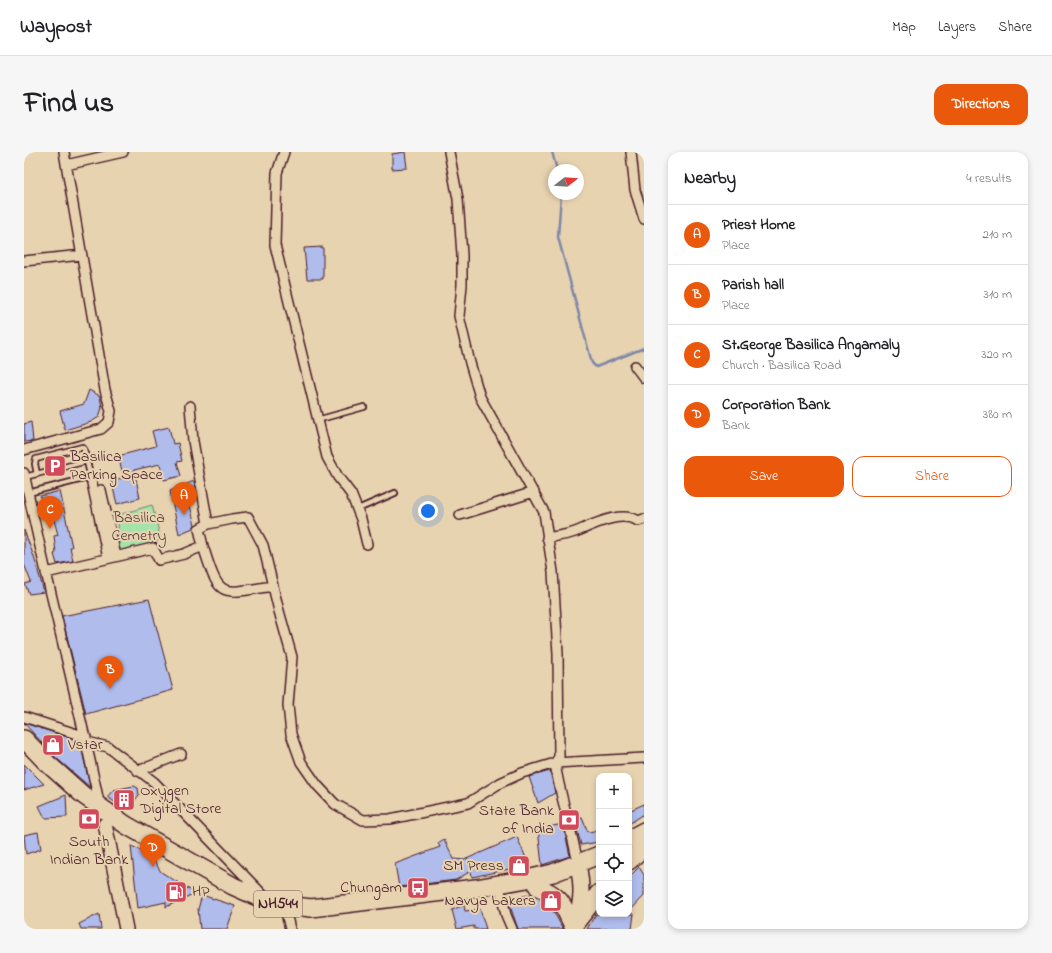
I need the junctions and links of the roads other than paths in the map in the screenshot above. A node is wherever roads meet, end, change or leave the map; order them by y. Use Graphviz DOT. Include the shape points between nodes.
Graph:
graph roads {
  1 [pos="64,152"];
  2 [pos="125,152"];
  3 [pos="284,152"];
  4 [pos="449,152"];
  5 [pos="631,152"];
  6 [pos="66,165"];
  7 [pos="644,219"];
  8 [pos="82,255"];
  9 [pos="24,261"];
  10 [pos="635,366"];
  11 [pos="644,378"];
  12 [pos="190,406"];
  13 [pos="364,407"];
  14 [pos="317,420"];
  15 [pos="24,450"];
  16 [pos="87,461"];
  17 [pos="37,474"];
  18 [pos="24,475"];
  19 [pos="92,480"];
  20 [pos="101,490"];
  21 [pos="534,492"];
  22 [pos="28,493"];
  23 [pos="395,494"];
  24 [pos="358,508"];
  25 [pos="460,515"];
  26 [pos="644,520"];
  27 [pos="208,524"];
  28 [pos="547,538"];
  29 [pos="367,544"];
  30 [pos="203,546"];
  31 [pos="112,557"];
  32 [pos="46,573"];
  33 [pos="273,586"];
  34 [pos="24,717"];
  35 [pos="24,739"];
  36 [pos="86,739"];
  37 [pos="24,753"];
  38 [pos="181,754"];
  39 [pos="644,758"];
  40 [pos="555,763"];
  41 [pos="138,771"];
  42 [pos="100,806"];
  43 [pos="105,824"];
  44 [pos="638,844"];
  45 [pos="632,856"];
  46 [pos="596,857"];
  47 [pos="596,867"];
  48 [pos="576,870"];
  49 [pos="538,887"];
  50 [pos="501,894"];
  51 [pos="596,897"];
  52 [pos="272,903"];
  53 [pos="289,923"];
  54 [pos="572,927"];
  55 [pos="126,929"];
  56 [pos="512,929"];
  1 -- 6 [label="street"];
  2 -- 6 [label="street"];
  3 -- 14 [label="street" via="277,173 275,245"];
  4 -- 21 [label="street" via="458,199 462,255 459,316 470,363 480,397"];
  5 -- 7 [label="street" via="635,190"];
  6 -- 8 [label="street"];
  8 -- 9 [label="street"];
  8 -- 15 [label="street" via="111,411 109,422 101,429"];
  10 -- 11 [label="street"];
  12 -- 27 [label="street" via="192,441"];
  13 -- 14 [label="lane"];
  14 -- 24 [label="street" via="327,457"];
  16 -- 17 [label="lane"];
  16 -- 17 [label="lane" via="82,446 36,459 34,462"];
  16 -- 19 [label="lane"];
  17 -- 18 [label="lane"];
  18 -- 22 [label="street"];
  19 -- 22 [label="lane"];
  19 -- 31 [label="street"];
  20 -- 31 [label="street"];
  21 -- 25 [label="street"];
  21 -- 28 [label="street" via="544,512"];
  22 -- 32 [label="street"];
  23 -- 24 [label="lane"];
  24 -- 29 [label="street"];
  26 -- 28 [label="street" via="620,518"];
  27 -- 30 [label="street" via="199,529"];
  27 -- 33 [label="street" via="248,517 263,545"];
  28 -- 40 [label="street" via="553,572 558,654 559,757"];
  30 -- 31 [label="street" via="159,560 153,548"];
  30 -- 33 [label="street" via="213,580 221,588 230,593"];
  31 -- 32 [label="street"];
  32 -- 36 [label="street"];
  33 -- 40 [label="street" via="292,657 288,706 291,734 301,762 317,785 335,804 363,820 390,819 433,812 468,803 514,777"];
  34 -- 36 [label="street"];
  35 -- 42 [label="highway, NH544" via="67,782"];
  36 -- 41 [label="street" via="108,747"];
  36 -- 42 [label="street"];
  37 -- 43 [label="highway, NH544"];
  38 -- 41 [label="street"];
  39 -- 40 [label="street"];
  40 -- 48 [label="street"];
  41 -- 52 [label="street" via="173,800"];
  42 -- 43 [label="street"];
  42 -- 52 [label="highway, NH544" via="126,825 215,876"];
  43 -- 53 [label="highway, NH544" via="225,895"];
  43 -- 55 [label="main road"];
  44 -- 45 [label="highway"];
  46 -- 48 [label="highway, NH544"];
  47 -- 48 [label="highway, NH544"];
  48 -- 49 [label="highway, NH544"];
  48 -- 52 [label="highway, NH544" via="476,888 311,908"];
  48 -- 54 [label="main road"];
  49 -- 50 [label="highway, NH544"];
  49 -- 54 [label="highway" via="549,891 564,905"];
  50 -- 53 [label="highway, NH544"];
  50 -- 56 [label="street"];
  51 -- 54 [label="highway"];
}
